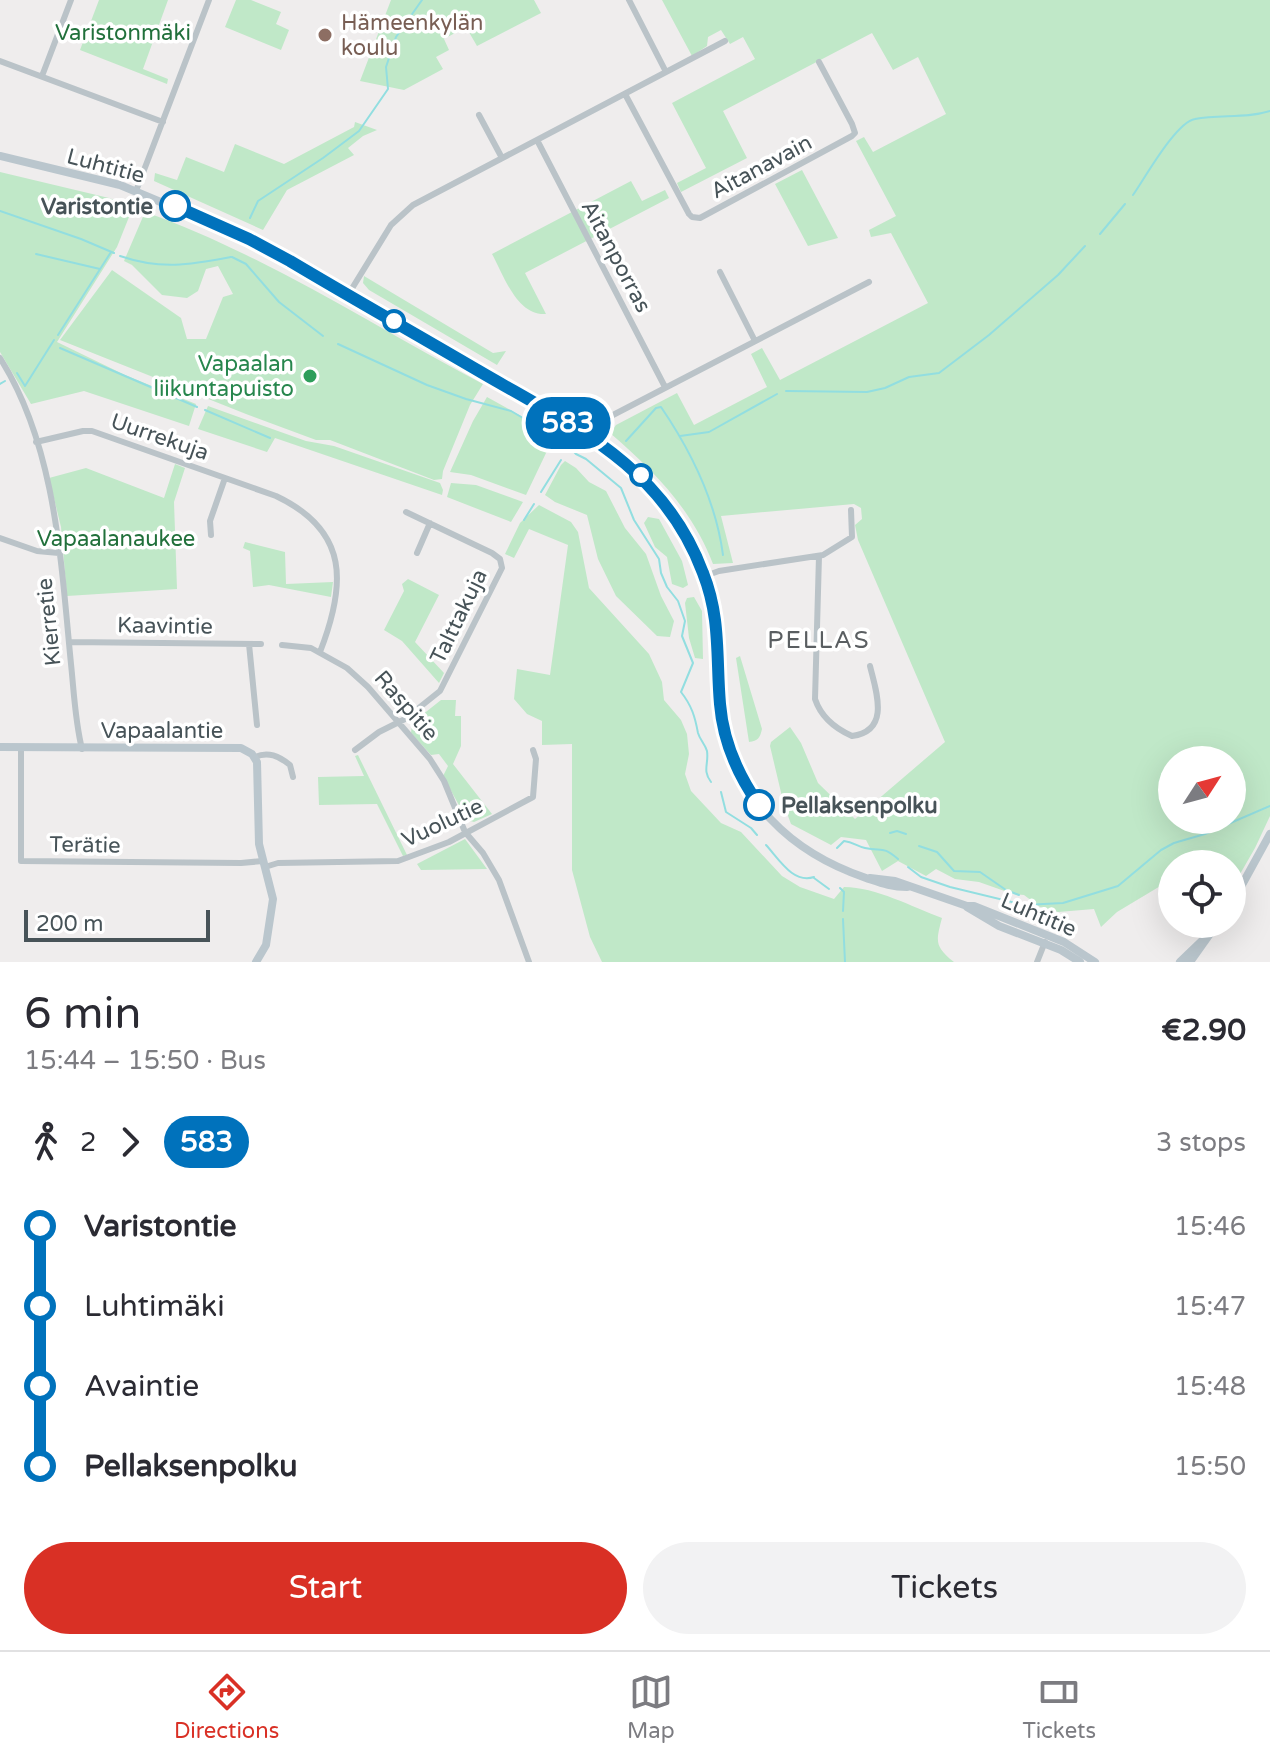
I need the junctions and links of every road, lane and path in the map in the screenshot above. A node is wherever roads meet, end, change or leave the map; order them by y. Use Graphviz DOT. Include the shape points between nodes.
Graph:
graph roads {
  1 [pos="71,0"];
  2 [pos="209,0"];
  3 [pos="629,0"];
  4 [pos="725,41"];
  5 [pos="0,61"];
  6 [pos="819,62"];
  7 [pos="666,72"];
  8 [pos="42,76"];
  9 [pos="625,94"];
  10 [pos="479,115"];
  11 [pos="163,122"];
  12 [pos="537,140"];
  13 [pos="0,156"];
  14 [pos="502,158"];
  15 [pos="136,191"];
  16 [pos="720,272"];
  17 [pos="869,282"];
  18 [pos="348,295"];
  19 [pos="755,341"];
  20 [pos="0,358"];
  21 [pos="665,387"];
  22 [pos="591,436"];
  23 [pos="36,442"];
  24 [pos="225,478"];
  25 [pos="851,510"];
  26 [pos="406,512"];
  27 [pos="430,523"];
  28 [pos="211,535"];
  29 [pos="0,538"];
  30 [pos="59,553"];
  31 [pos="417,553"];
  32 [pos="819,556"];
  33 [pos="705,576"];
  34 [pos="69,642"];
  35 [pos="249,644"];
  36 [pos="261,644"];
  37 [pos="282,645"];
  38 [pos="320,652"];
  39 [pos="870,666"];
  40 [pos="398,723"];
  41 [pos="257,725"];
  42 [pos="0,747"];
  43 [pos="21,747"];
  44 [pos="82,749"];
  45 [pos="355,750"];
  46 [pos="533,750"];
  47 [pos="255,757"];
  48 [pos="293,777"];
  49 [pos="465,832"];
  50 [pos="1270,834"];
  51 [pos="264,864"];
  52 [pos="1246,878"];
  53 [pos="1207,938"];
  54 [pos="1208,938"];
  55 [pos="1046,939"];
  56 [pos="256,962"];
  57 [pos="529,962"];
  58 [pos="1037,962"];
  59 [pos="1080,962"];
  60 [pos="1095,962"];
  61 [pos="1180,962"];
  62 [pos="1190,962"];
  1 -- 8 [label="street"];
  2 -- 11 [label="street"];
  3 -- 7 [label="street"];
  4 -- 7 [label="street"];
  5 -- 8 [label="street"];
  6 -- 9 [label="street, Aitanavain" via="855,133 700,218 689,214"];
  7 -- 9 [label="street"];
  8 -- 11 [label="street"];
  9 -- 12 [label="street"];
  10 -- 14 [label="street"];
  11 -- 15 [label="street"];
  12 -- 14 [label="street"];
  12 -- 21 [label="street, Aitanporras"];
  13 -- 15 [label="street, Luhtitie"];
  14 -- 18 [label="street" via="400,215"];
  15 -- 18 [label="street, Luhtitie" via="249,239"];
  16 -- 19 [label="street"];
  17 -- 19 [label="street"];
  18 -- 22 [label="street, Luhtitie"];
  19 -- 21 [label="street"];
  20 -- 23 [label="street, Kierretie" via="24,403"];
  21 -- 22 [label="street" via="613,415"];
  22 -- 33 [label="street, Luhtitie" via="652,487 684,532"];
  23 -- 24 [label="street, Uurrekuja" via="87,430"];
  23 -- 30 [label="street, Kierretie"];
  24 -- 28 [label="street, Uurrekuja" via="210,521"];
  24 -- 38 [label="street, Uurrekuja" via="291,503 317,524 328,542 339,584"];
  25 -- 32 [label="street" via="852,537"];
  26 -- 27 [label="street, Talttakuja"];
  27 -- 31 [label="street"];
  27 -- 40 [label="street, Talttakuja" via="492,553 502,568 446,683"];
  29 -- 30 [label="street"];
  30 -- 34 [label="street, Kierretie"];
  32 -- 33 [label="street"];
  32 -- 39 [label="street" via="815,699 822,714 852,736 876,721 880,710"];
  33 -- 55 [label="street, Luhtitie" via="719,641 722,719 743,781 768,816 826,862 974,906"];
  34 -- 35 [label="street, Kaavintie"];
  34 -- 44 [label="street, Kierretie"];
  35 -- 36 [label="street, Kaavintie"];
  35 -- 41 [label="street"];
  37 -- 38 [label="street, Raspitie"];
  38 -- 40 [label="street, Raspitie" via="360,678"];
  40 -- 45 [label="street"];
  40 -- 49 [label="street, Raspitie" via="436,767"];
  42 -- 43 [label="street, Vapaalantie"];
  43 -- 44 [label="street, Vapaalantie"];
  43 -- 51 [label="street, Terätie" via="21,861"];
  44 -- 47 [label="street, Vapaalantie" via="241,748"];
  46 -- 49 [label="street, Vuolutie" via="533,797"];
  47 -- 48 [label="street" via="268,753 287,762"];
  47 -- 51 [label="street"];
  49 -- 51 [label="street, Vuolutie" via="398,861"];
  49 -- 57 [label="street, Raspitie" via="499,880"];
  50 -- 52 [label="street"];
  51 -- 56 [label="street" via="273,899 266,945"];
  53 -- 61 [label="street"];
  54 -- 62 [label="street"];
  55 -- 58 [label="street"];
  55 -- 59 [label="street, Luhtitie"];
  55 -- 60 [label="street, Luhtitie" via="1070,944"];
}
